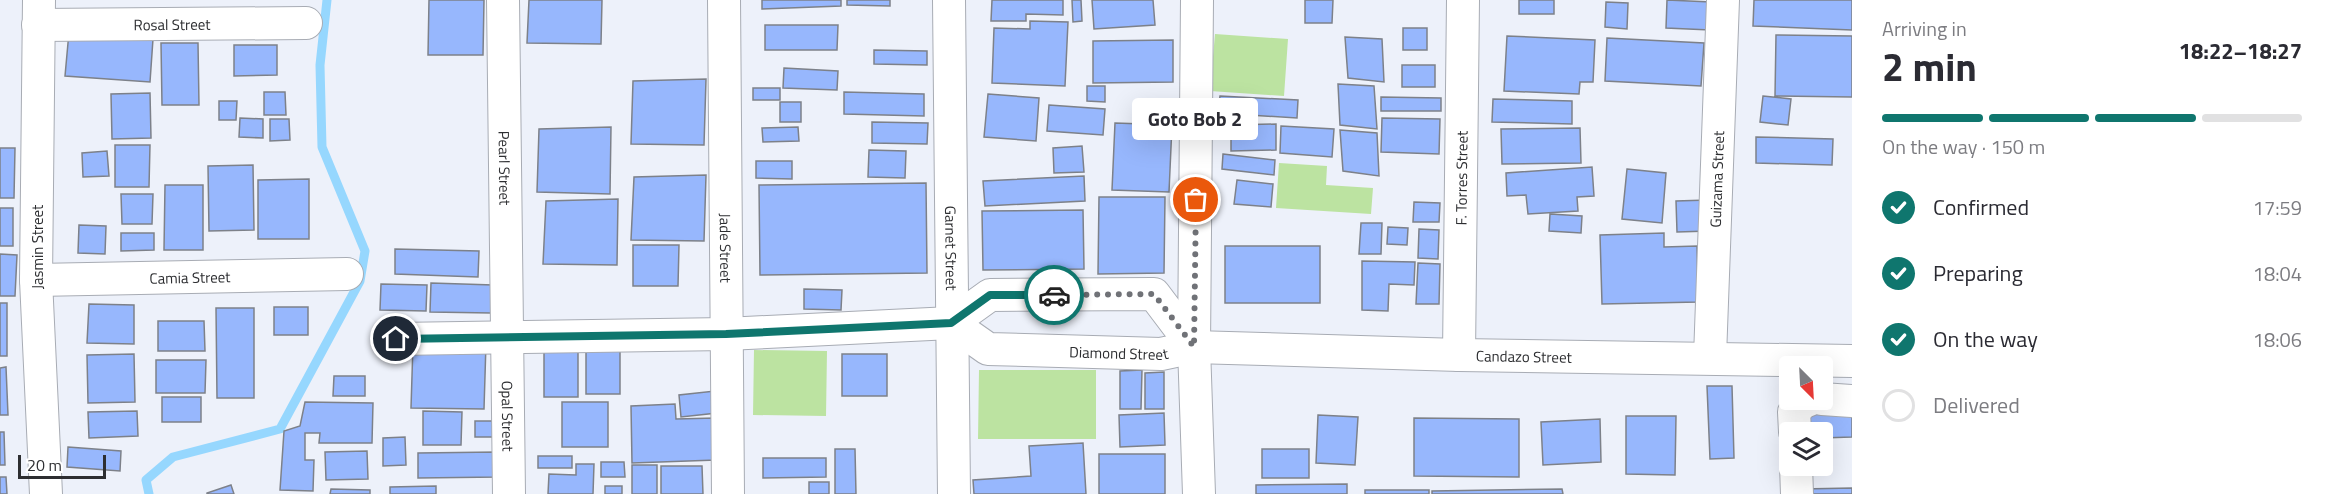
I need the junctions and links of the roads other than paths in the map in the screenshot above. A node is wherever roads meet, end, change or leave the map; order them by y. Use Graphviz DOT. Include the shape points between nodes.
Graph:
graph roads {
  1 [pos="503,0"];
  2 [pos="724,0"];
  3 [pos="949,0"];
  4 [pos="1197,0"];
  5 [pos="1463,0"];
  6 [pos="1723,0"];
  7 [pos="38,12"];
  8 [pos="306,23"];
  9 [pos="347,274"];
  10 [pos="36,280"];
  11 [pos="951,323"];
  12 [pos="726,334"];
  13 [pos="509,337"];
  14 [pos="396,339"];
  15 [pos="1194,347"];
  16 [pos="1459,355"];
  17 [pos="1710,357"];
  18 [pos="1852,361"];
  19 [pos="1833,399"];
  20 [pos="1852,400"];
  21 [pos="1796,476"];
  22 [pos="46,494"];
  23 [pos="509,494"];
  24 [pos="728,494"];
  25 [pos="954,494"];
  26 [pos="1199,494"];
  27 [pos="1797,494"];
  1 -- 13 [label="street, Pearl Street"];
  2 -- 12 [label="street, Jade Street"];
  3 -- 11 [label="street, Garnet Street"];
  4 -- 15 [label="street"];
  5 -- 16 [label="street, F. Torres Street"];
  6 -- 17 [label="street, Guizama Street"];
  7 -- 8 [label="street, Rosal Street"];
  7 -- 10 [label="street, Jasmin Street"];
  9 -- 10 [label="street, Camia Street"];
  10 -- 22 [label="street, Jasmin Street"];
  11 -- 12 [label="street"];
  11 -- 15 [label="street, Diamond Street" via="988,349 1161,354"];
  11 -- 15 [label="street, Diamond Street" via="990,295 1154,294"];
  11 -- 25 [label="street, Garnet Street"];
  12 -- 13 [label="street"];
  12 -- 24 [label="street, Jade Street"];
  13 -- 14 [label="street"];
  13 -- 23 [label="street, Opal Street"];
  15 -- 16 [label="street, Candazo Street"];
  15 -- 26 [label="street"];
  16 -- 17 [label="street, Candazo Street"];
  17 -- 18 [label="street, Candazo Street"];
  19 -- 20 [label="street"];
  21 -- 27 [label="street"];
}
